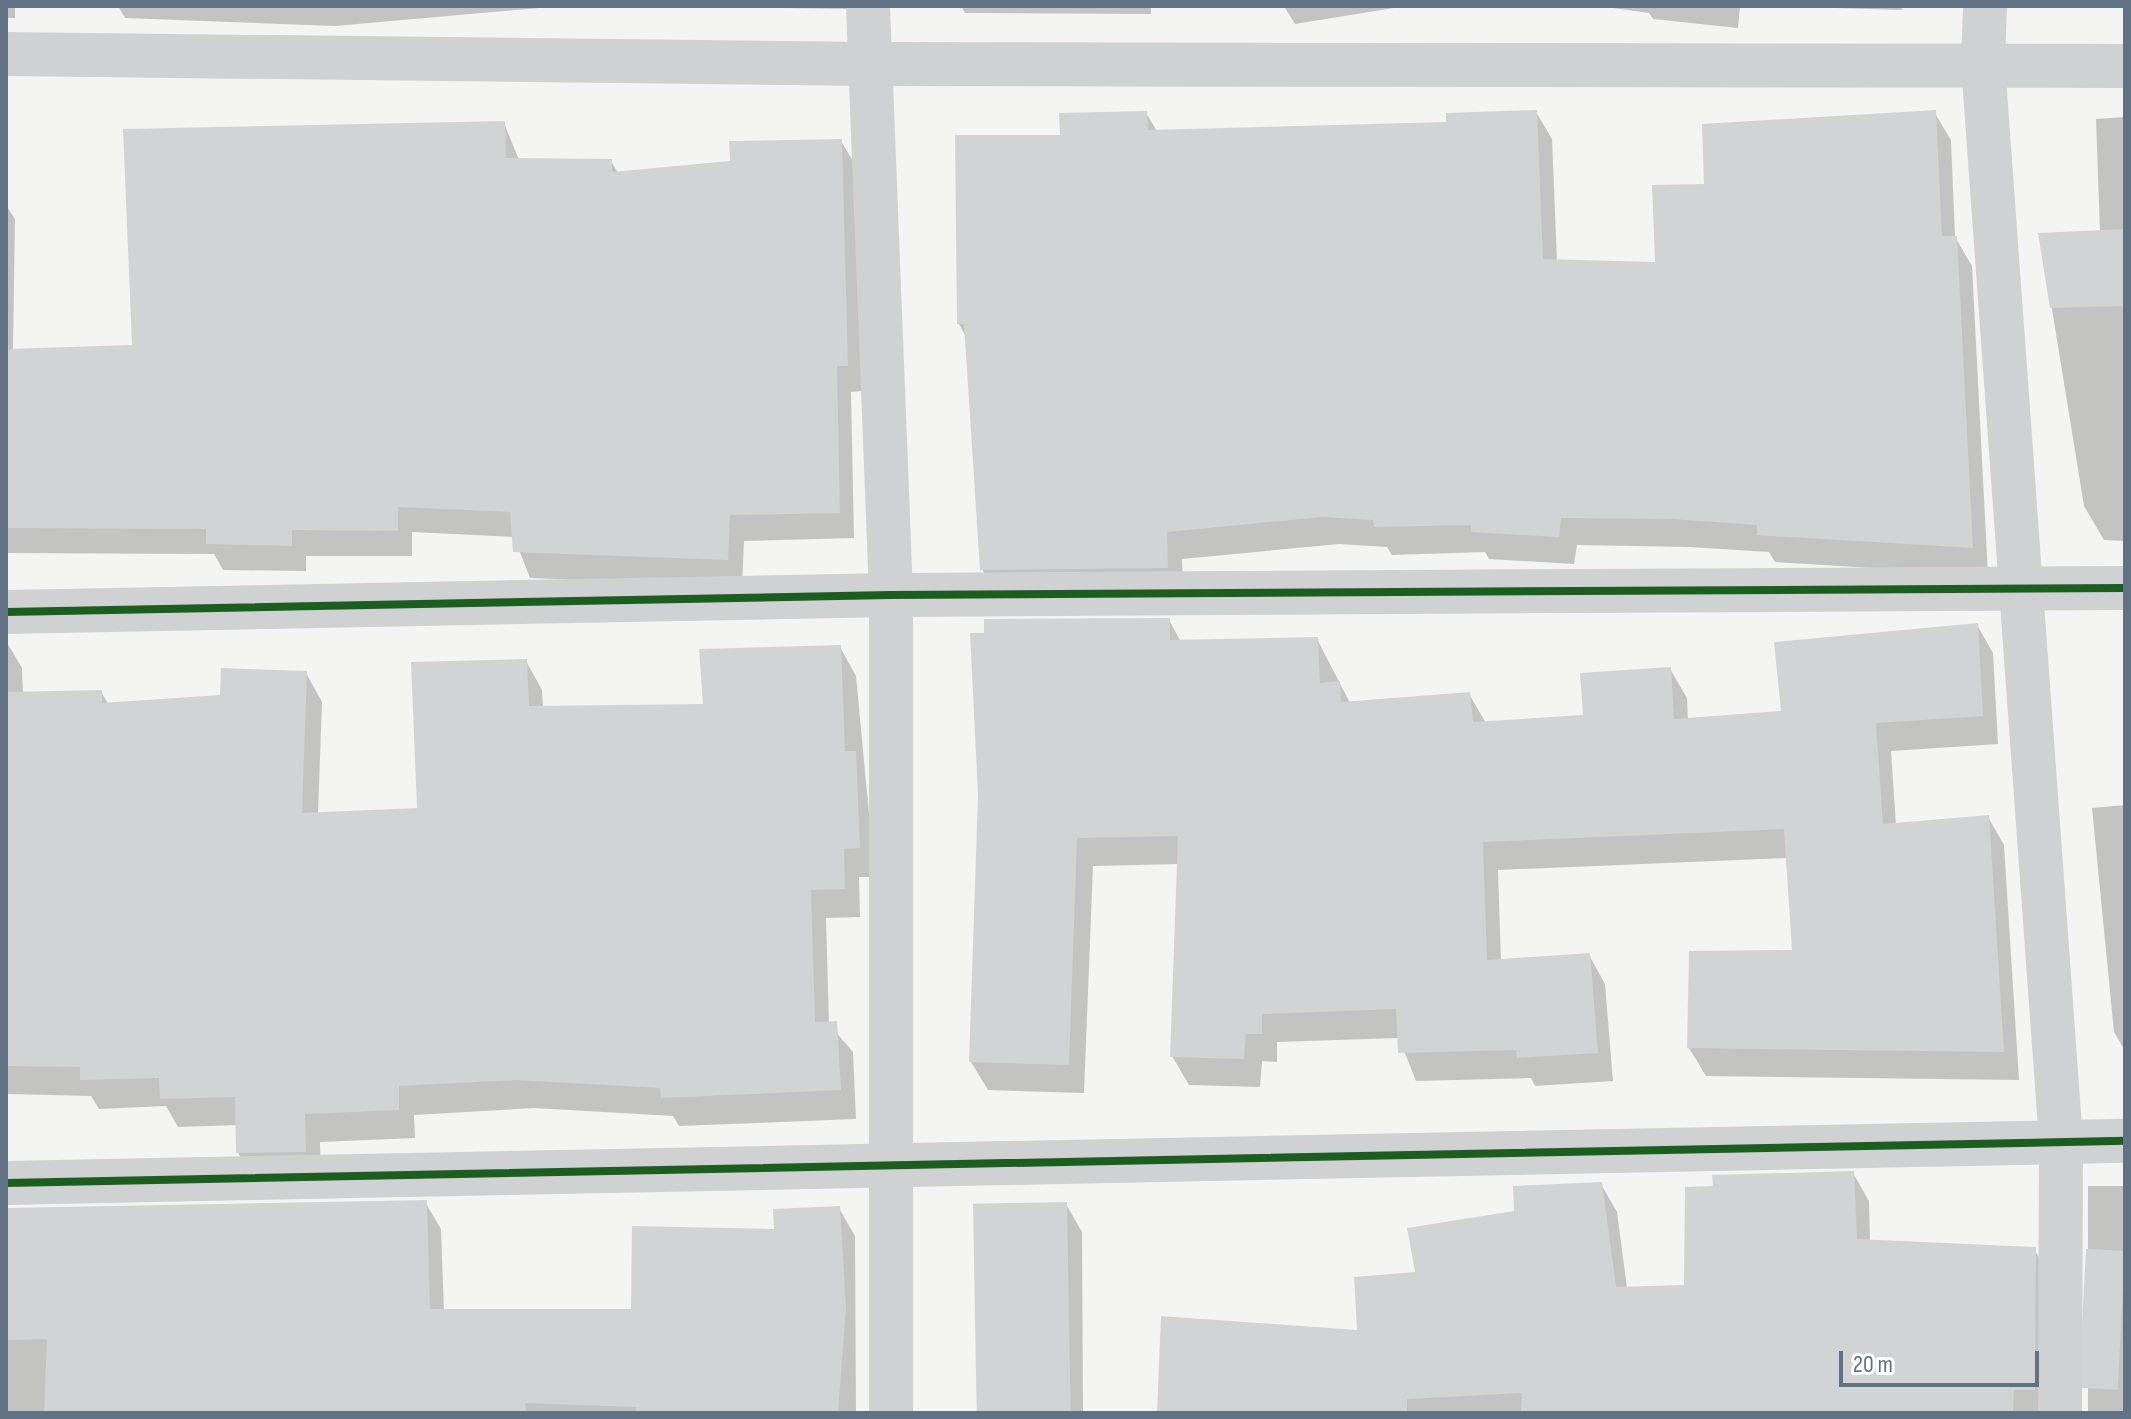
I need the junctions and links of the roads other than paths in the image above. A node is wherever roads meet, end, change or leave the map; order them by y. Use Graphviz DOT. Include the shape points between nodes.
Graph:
graph roads {
  1 [pos="868,6"];
  2 [pos="1985,6"];
  3 [pos="6,54"];
  4 [pos="868,64"];
  5 [pos="1983,64"];
  6 [pos="2125,66"];
  7 [pos="2125,588"];
  8 [pos="2021,589"];
  9 [pos="891,595"];
  10 [pos="6,612"];
  11 [pos="2125,1141"];
  12 [pos="2061,1142"];
  13 [pos="890,1164"];
  14 [pos="6,1183"];
  15 [pos="891,1413"];
  16 [pos="2060,1413"];
  1 -- 4 [label="street"];
  2 -- 5 [label="street"];
  3 -- 4 [label="street"];
  4 -- 5 [label="street"];
  4 -- 9 [label="street"];
  5 -- 6 [label="street"];
  5 -- 8 [label="street"];
  7 -- 8 [label="street"];
  8 -- 9 [label="street"];
  8 -- 12 [label="street"];
  9 -- 10 [label="street"];
  9 -- 13 [label="street"];
  11 -- 12 [label="street"];
  12 -- 13 [label="street"];
  12 -- 16 [label="street"];
  13 -- 14 [label="street"];
  13 -- 15 [label="street"];
}
